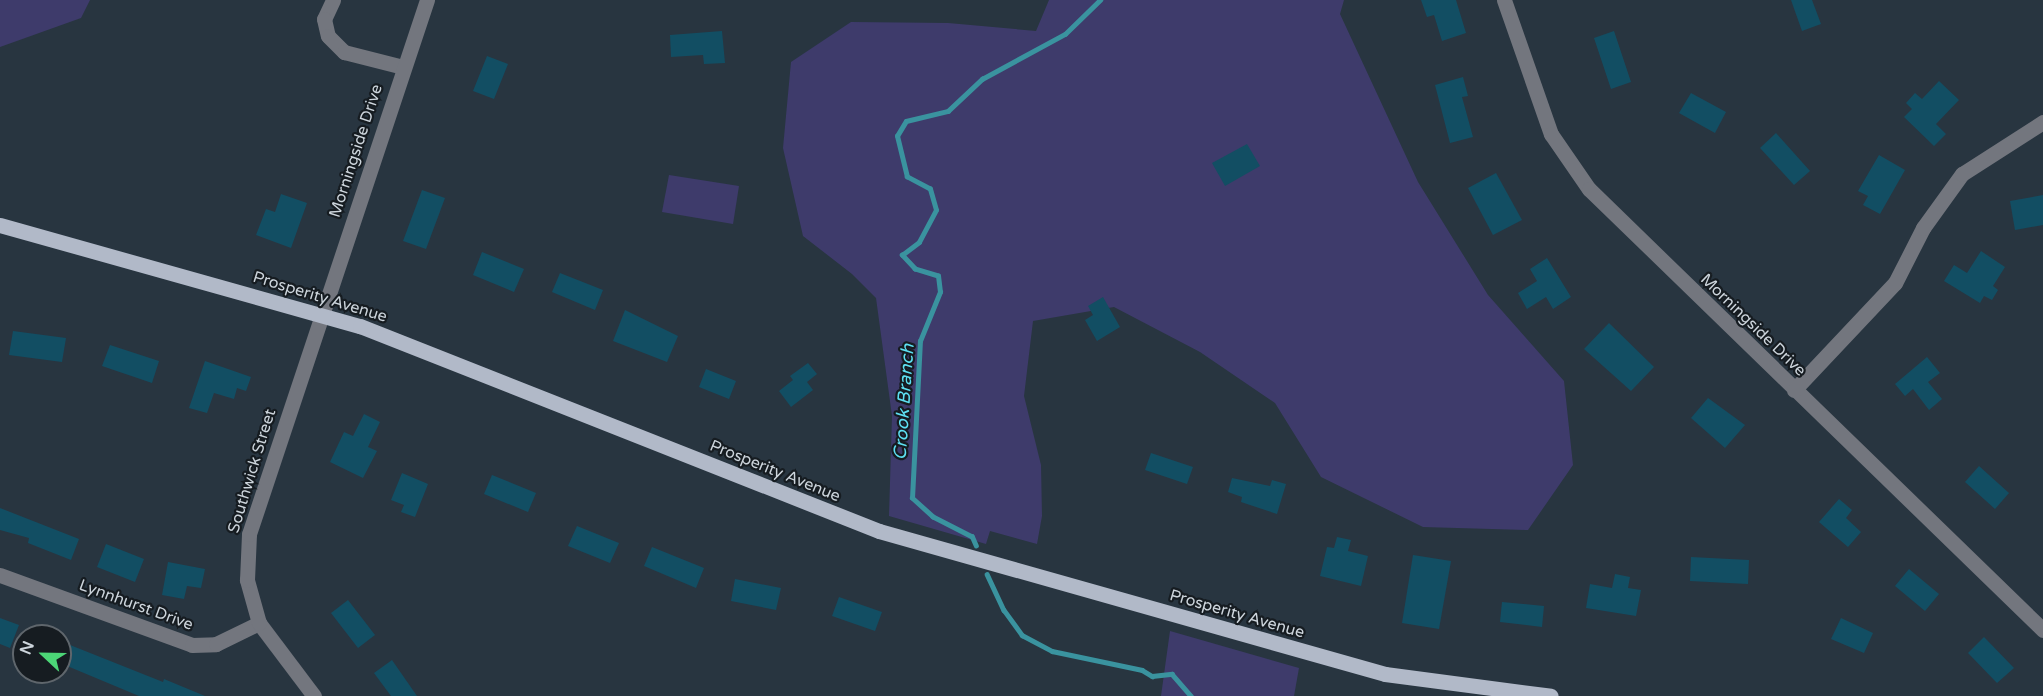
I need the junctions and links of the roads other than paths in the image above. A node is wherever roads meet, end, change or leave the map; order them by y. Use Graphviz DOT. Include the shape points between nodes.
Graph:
graph roads {
  1 [pos="333,0"];
  2 [pos="427,0"];
  3 [pos="1504,0"];
  4 [pos="403,67"];
  5 [pos="2043,122"];
  6 [pos="0,225"];
  7 [pos="321,313"];
  8 [pos="1794,390"];
  9 [pos="0,575"];
  10 [pos="259,623"];
  11 [pos="2043,630"];
  12 [pos="314,696"];
  13 [pos="1551,696"];
  1 -- 4 [label="street" via="324,19 328,36 344,52"];
  2 -- 4 [label="street, Morningside Drive"];
  3 -- 8 [label="street, Morningside Drive" via="1540,108 1573,169 1620,223"];
  4 -- 7 [label="street, Morningside Drive"];
  5 -- 8 [label="street" via="1962,174 1923,228 1895,283"];
  6 -- 7 [label="main road, Prosperity Avenue"];
  7 -- 10 [label="street, Southwick Street" via="249,534 247,580"];
  7 -- 13 [label="main road, Prosperity Avenue" via="518,386 879,531 1384,674"];
  8 -- 11 [label="street, Morningside Drive"];
  9 -- 10 [label="street, Lynnhurst Drive" via="192,645 216,644"];
  10 -- 12 [label="street, Southwick Street"];
}
